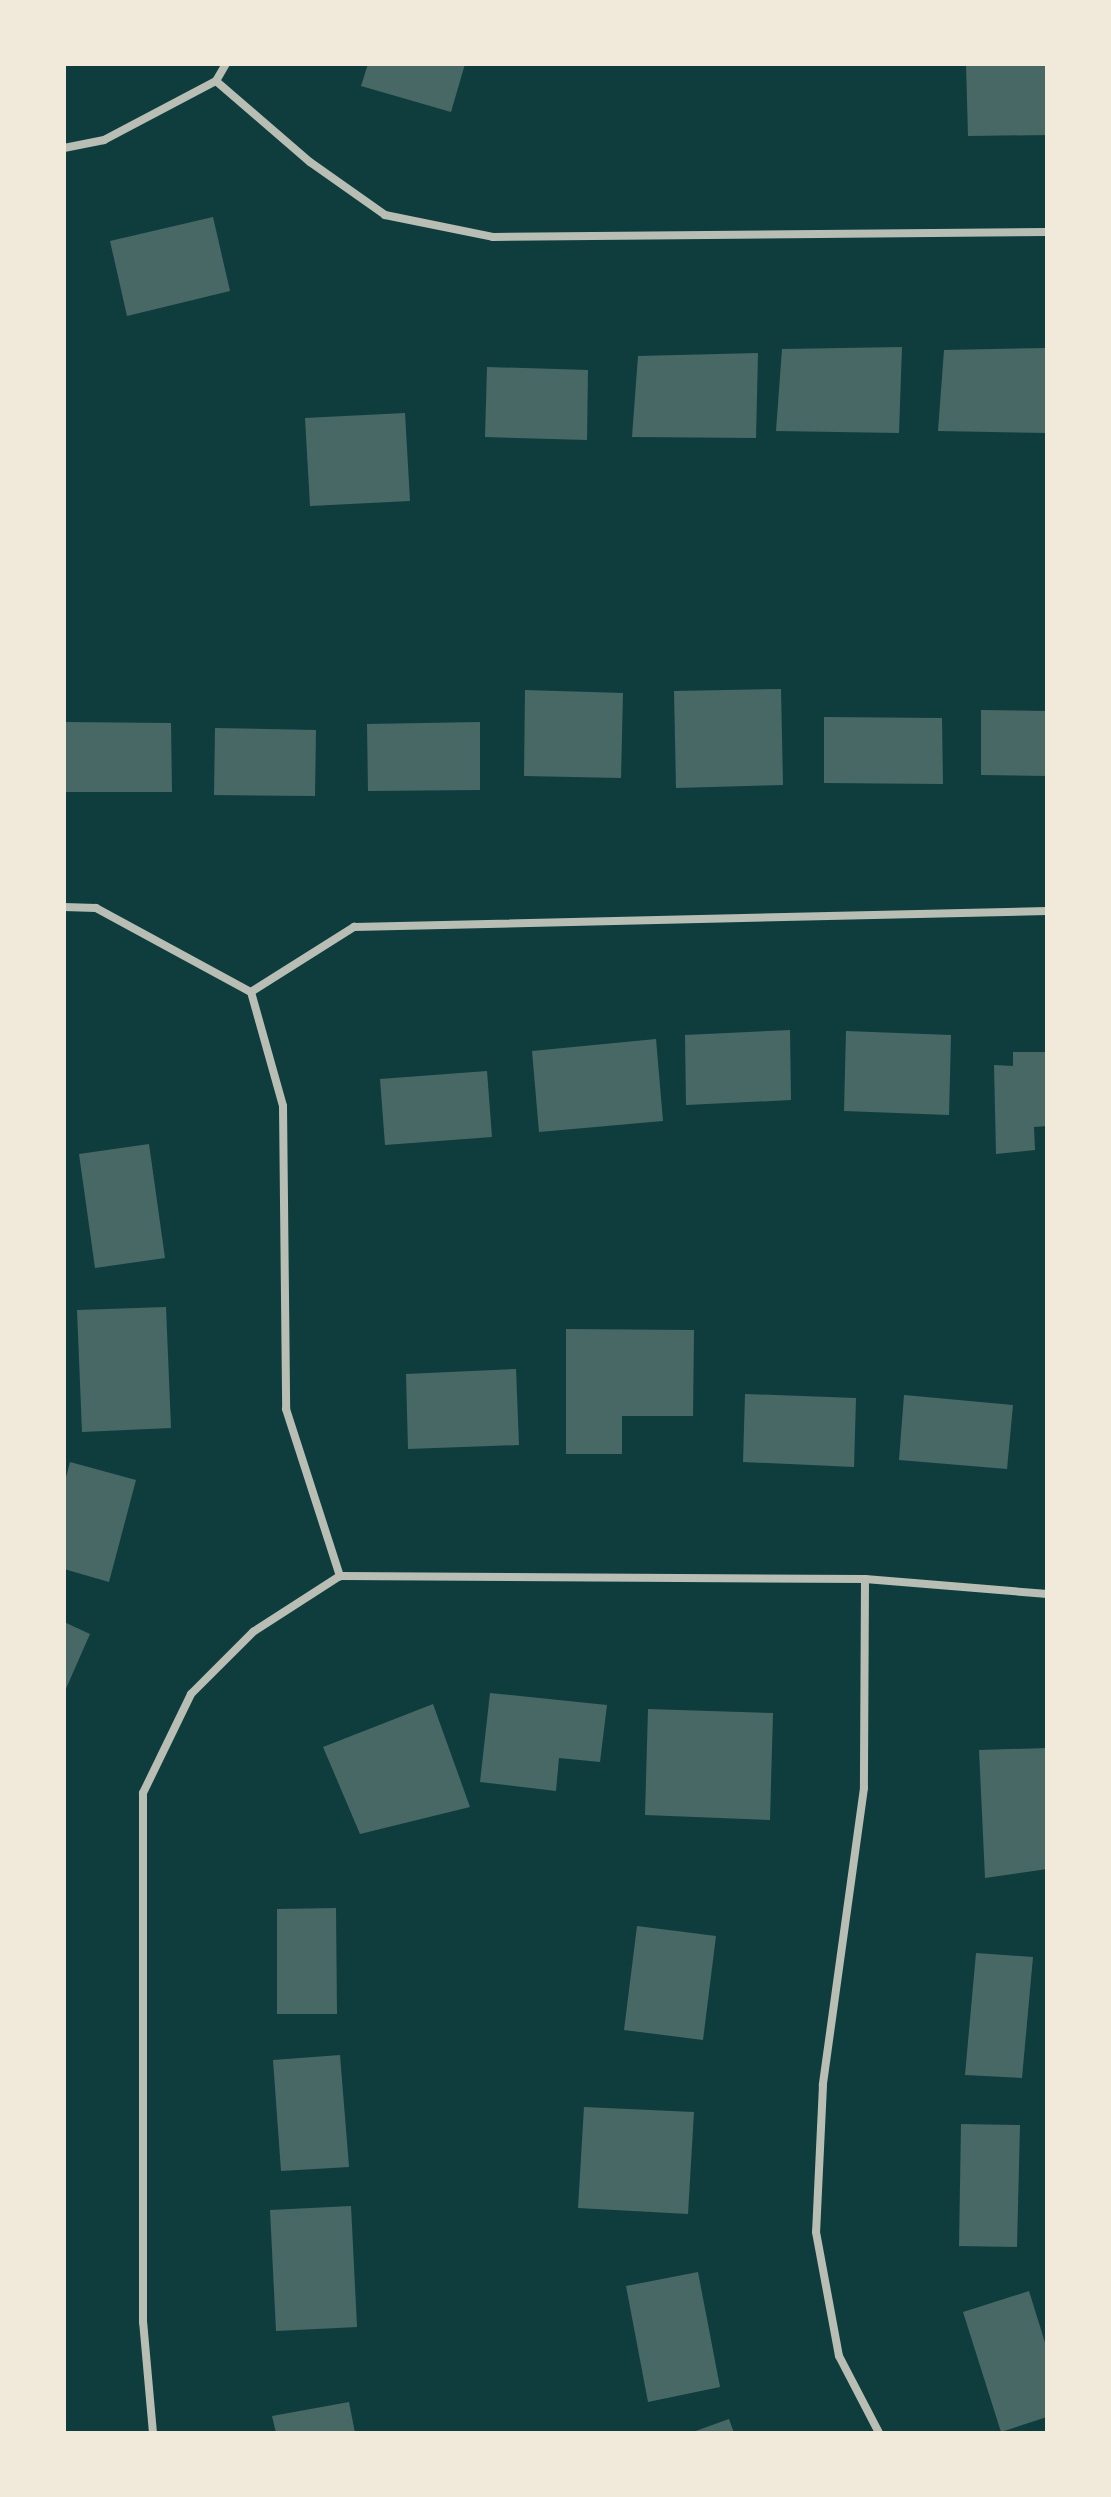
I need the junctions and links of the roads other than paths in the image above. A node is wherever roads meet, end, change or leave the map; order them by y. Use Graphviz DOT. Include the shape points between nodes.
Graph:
graph roads {
  1 [pos="226,64"];
  2 [pos="216,81"];
  3 [pos="64,148"];
  4 [pos="1047,232"];
  5 [pos="64,907"];
  6 [pos="1047,911"];
  7 [pos="251,992"];
  8 [pos="340,1576"];
  9 [pos="865,1579"];
  10 [pos="1047,1594"];
  11 [pos="153,2433"];
  12 [pos="879,2433"];
  1 -- 2 [label="street"];
  2 -- 3 [label="street" via="104,140"];
  2 -- 4 [label="street" via="310,162 385,215 493,237"];
  5 -- 7 [label="street" via="96,908"];
  6 -- 7 [label="street" via="354,927"];
  7 -- 8 [label="street" via="283,1106 286,1409"];
  8 -- 9 [label="street"];
  8 -- 11 [label="street" via="253,1632 191,1694 143,1793 143,2322"];
  9 -- 10 [label="street"];
  9 -- 12 [label="street" via="864,1788 823,2085 816,2232 839,2356"];
}
